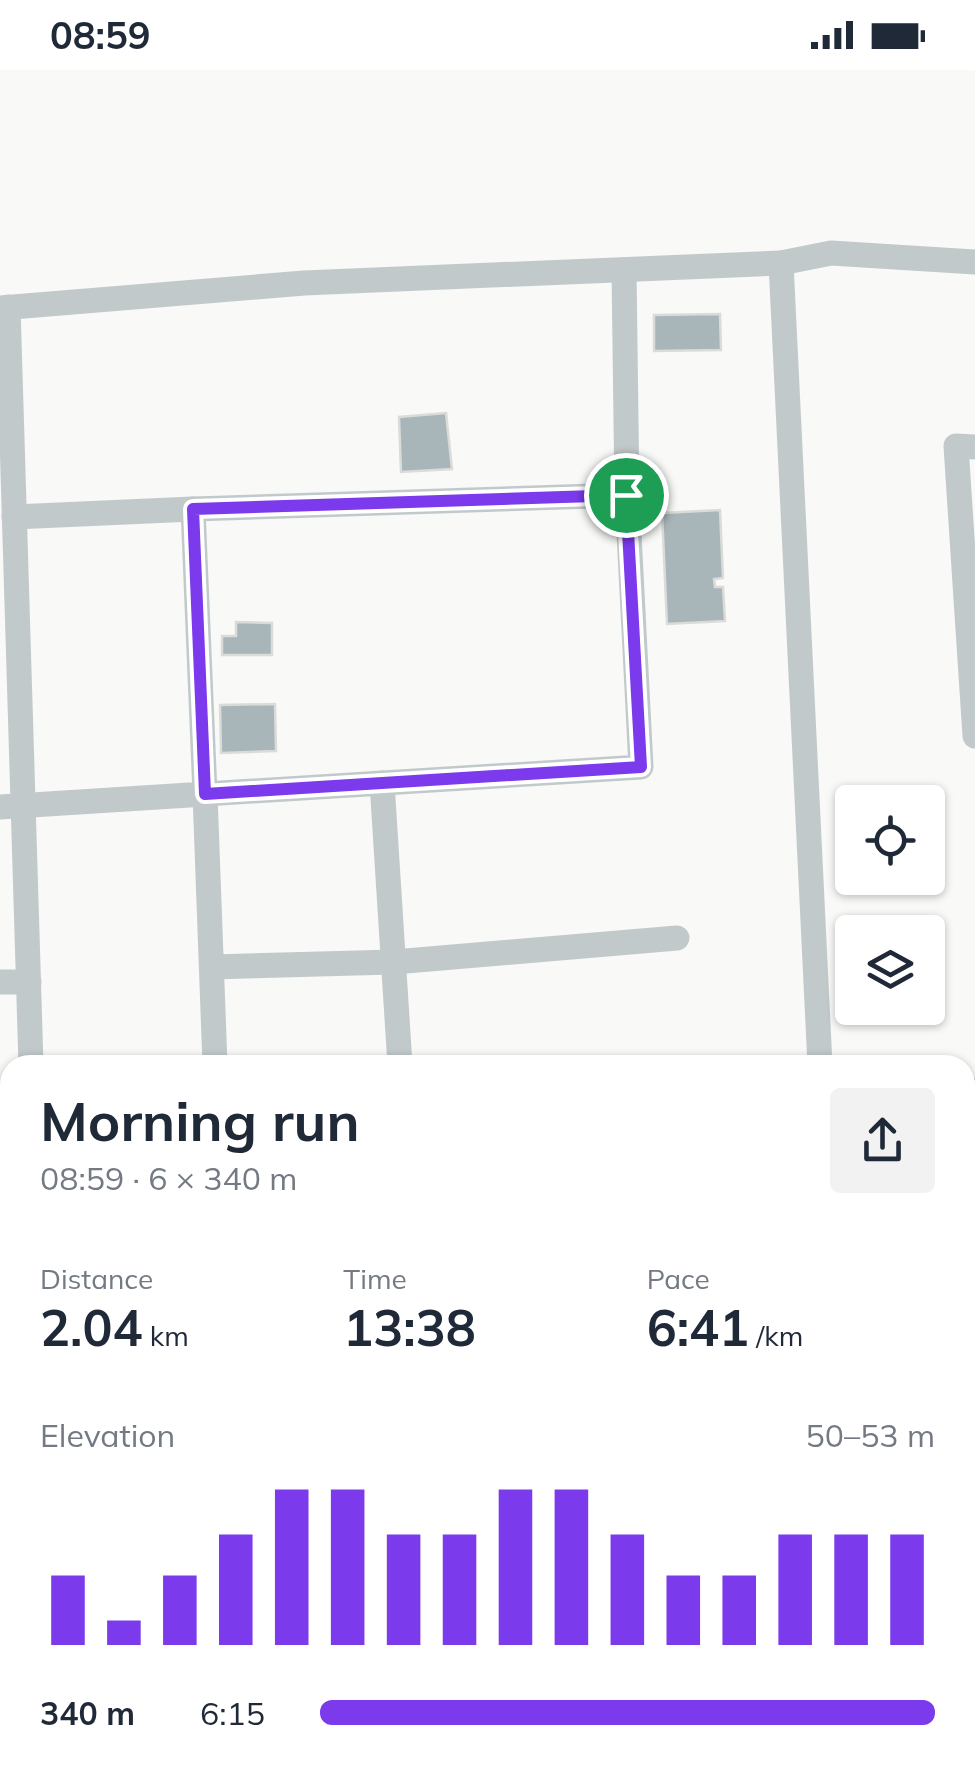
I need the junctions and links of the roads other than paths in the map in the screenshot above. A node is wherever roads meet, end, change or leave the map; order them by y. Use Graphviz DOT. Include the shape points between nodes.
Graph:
graph roads {
  1 [pos="975,262"];
  2 [pos="782,263"];
  3 [pos="624,270"];
  4 [pos="4,308"];
  5 [pos="975,447"];
  6 [pos="626,495"];
  7 [pos="193,509"];
  8 [pos="14,517"];
  9 [pos="8,607"];
  10 [pos="975,736"];
  11 [pos="382,784"];
  12 [pos="205,794"];
  13 [pos="12,807"];
  14 [pos="676,938"];
  15 [pos="394,962"];
  16 [pos="212,967"];
  17 [pos="0,982"];
  18 [pos="29,982"];
  19 [pos="31,1055"];
  20 [pos="216,1055"];
  21 [pos="399,1055"];
  22 [pos="820,1055"];
  1 -- 2 [label="street" via="832,253"];
  2 -- 3 [label="street"];
  2 -- 22 [label="street"];
  3 -- 4 [label="street" via="304,283"];
  3 -- 6 [label="street"];
  4 -- 8 [label="street"];
  5 -- 10 [label="street" via="956,446"];
  6 -- 7 [label="street"];
  6 -- 11 [label="street" via="641,767"];
  7 -- 8 [label="street"];
  7 -- 12 [label="street"];
  8 -- 9 [label="street"];
  9 -- 13 [label="street"];
  11 -- 12 [label="street"];
  11 -- 15 [label="street"];
  12 -- 13 [label="street"];
  12 -- 16 [label="street"];
  13 -- 18 [label="street"];
  14 -- 15 [label="street"];
  15 -- 16 [label="street"];
  15 -- 21 [label="street"];
  16 -- 20 [label="street"];
  17 -- 18 [label="street"];
  18 -- 19 [label="street"];
}
